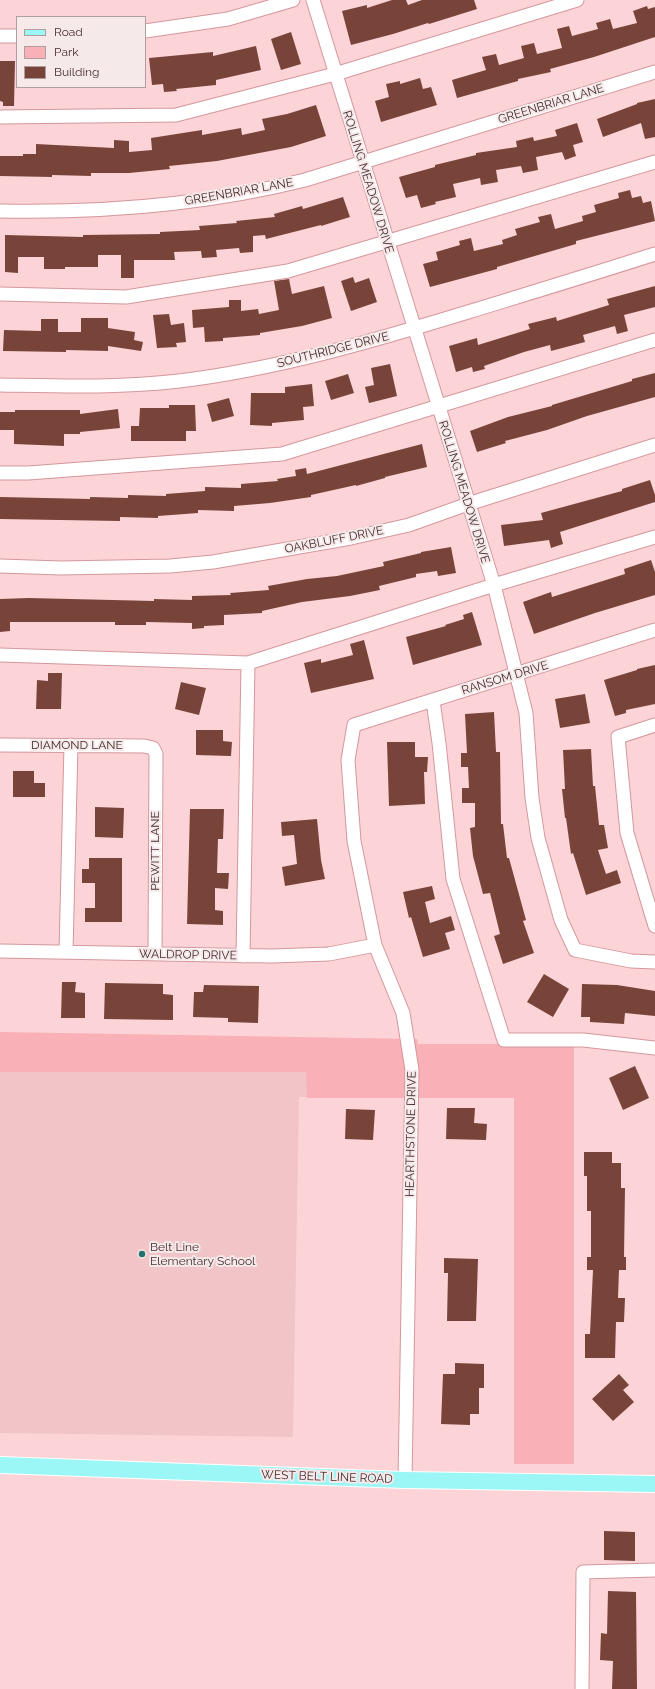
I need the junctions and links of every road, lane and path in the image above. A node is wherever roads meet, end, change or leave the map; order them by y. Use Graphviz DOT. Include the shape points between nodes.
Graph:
graph roads {
  1 [pos="293,0"];
  2 [pos="313,0"];
  3 [pos="577,0"];
  4 [pos="146,31"];
  5 [pos="0,36"];
  6 [pos="16,36"];
  7 [pos="655,72"];
  8 [pos="335,74"];
  9 [pos="0,117"];
  10 [pos="362,161"];
  11 [pos="655,162"];
  12 [pos="0,211"];
  13 [pos="386,241"];
  14 [pos="655,254"];
  15 [pos="0,294"];
  16 [pos="413,329"];
  17 [pos="655,340"];
  18 [pos="0,385"];
  19 [pos="438,407"];
  20 [pos="655,445"];
  21 [pos="0,472"];
  22 [pos="468,504"];
  23 [pos="655,537"];
  24 [pos="0,566"];
  25 [pos="494,585"];
  26 [pos="655,630"];
  27 [pos="0,655"];
  28 [pos="248,663"];
  29 [pos="516,675"];
  30 [pos="433,700"];
  31 [pos="354,725"];
  32 [pos="655,726"];
  33 [pos="0,745"];
  34 [pos="70,745"];
  35 [pos="153,748"];
  36 [pos="655,926"];
  37 [pos="375,945"];
  38 [pos="0,951"];
  39 [pos="66,952"];
  40 [pos="155,954"];
  41 [pos="243,956"];
  42 [pos="655,962"];
  43 [pos="655,1048"];
  44 [pos="0,1465"];
  45 [pos="405,1480"];
  46 [pos="655,1484"];
  47 [pos="655,1570"];
  48 [pos="582,1689"];
  1 -- 4 [label="street" via="228,19"];
  2 -- 8 [label="street, ROLLING MEADOW DRIVE"];
  3 -- 8 [label="street"];
  5 -- 6 [label="street"];
  7 -- 10 [label="street, GREENBRIAR LANE"];
  8 -- 9 [label="street" via="176,115"];
  8 -- 10 [label="street, ROLLING MEADOW DRIVE"];
  10 -- 12 [label="street, GREENBRIAR LANE" via="304,180 188,202 88,211"];
  10 -- 13 [label="street, ROLLING MEADOW DRIVE"];
  11 -- 13 [label="street"];
  13 -- 15 [label="street" via="288,271 126,296"];
  13 -- 16 [label="street, ROLLING MEADOW DRIVE"];
  14 -- 16 [label="street, SOUTHRIDGE DRIVE"];
  16 -- 18 [label="street, SOUTHRIDGE DRIVE" via="336,352 178,381 79,386"];
  16 -- 19 [label="street, ROLLING MEADOW DRIVE"];
  17 -- 19 [label="street"];
  19 -- 21 [label="street" via="282,454 28,473"];
  19 -- 22 [label="street, ROLLING MEADOW DRIVE"];
  20 -- 22 [label="street, OAKBLUFF DRIVE"];
  22 -- 24 [label="street, OAKBLUFF DRIVE" via="409,526 213,562 170,566"];
  22 -- 25 [label="street, ROLLING MEADOW DRIVE"];
  23 -- 25 [label="street"];
  25 -- 28 [label="street"];
  25 -- 29 [label="street, ROLLING MEADOW DRIVE"];
  26 -- 29 [label="street, RANSOM DRIVE"];
  27 -- 28 [label="street"];
  28 -- 41 [label="street"];
  29 -- 30 [label="street, RANSOM DRIVE"];
  29 -- 42 [label="street, ROLLING MEADOW DRIVE" via="526,713 532,798 538,838 561,920 575,950 631,961"];
  30 -- 31 [label="street, RANSOM DRIVE"];
  30 -- 43 [label="street" via="453,879 504,1040 583,1040"];
  31 -- 37 [label="street, HEARTHSTONE DRIVE" via="348,760 354,841"];
  32 -- 36 [label="street" via="618,737 627,833"];
  33 -- 34 [label="street, DIAMOND LANE"];
  34 -- 35 [label="street, DIAMOND LANE"];
  34 -- 39 [label="street"];
  35 -- 40 [label="street, PEWITT LANE" via="156,754"];
  37 -- 41 [label="street, WALDROP DRIVE" via="329,954"];
  37 -- 45 [label="street, HEARTHSTONE DRIVE" via="403,1012 412,1070"];
  38 -- 39 [label="street, WALDROP DRIVE"];
  39 -- 40 [label="street, WALDROP DRIVE"];
  40 -- 41 [label="street, WALDROP DRIVE"];
  44 -- 45 [label="main road, WEST BELT LINE ROAD"];
  45 -- 46 [label="main road, WEST BELT LINE ROAD"];
  47 -- 48 [label="street" via="583,1572"];
}
